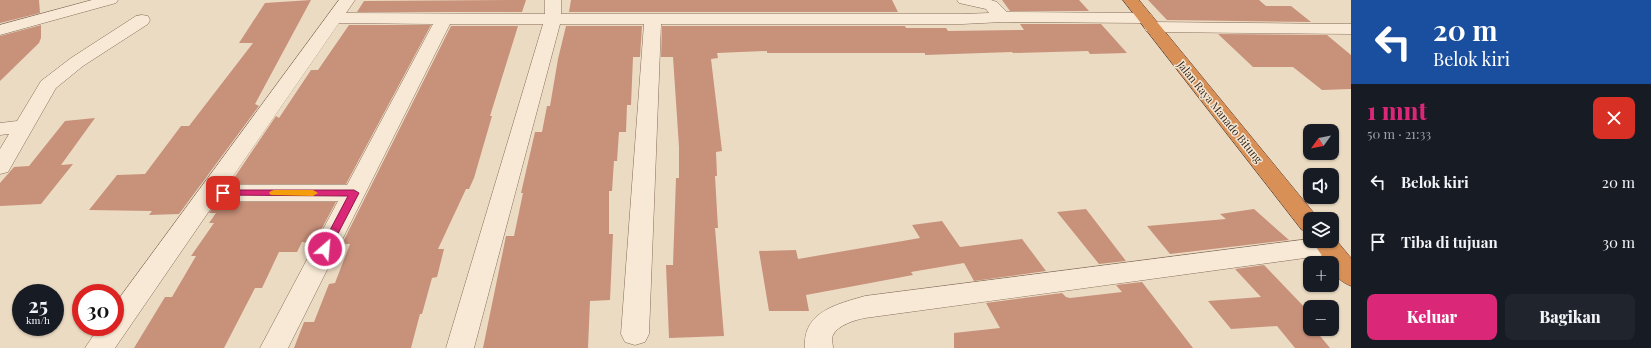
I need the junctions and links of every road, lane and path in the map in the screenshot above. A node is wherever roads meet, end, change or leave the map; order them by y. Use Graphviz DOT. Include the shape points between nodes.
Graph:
graph roads {
  1 [pos="110,0"];
  2 [pos="347,0"];
  3 [pos="965,0"];
  4 [pos="1095,0"];
  5 [pos="1131,0"];
  6 [pos="994,7"];
  7 [pos="553,9"];
  8 [pos="1110,17"];
  9 [pos="333,18"];
  10 [pos="444,19"];
  11 [pos="653,19"];
  12 [pos="142,20"];
  13 [pos="1149,23"];
  14 [pos="0,30"];
  15 [pos="1351,30"];
  16 [pos="22,127"];
  17 [pos="0,129"];
  18 [pos="0,167"];
  19 [pos="208,193"];
  20 [pos="354,193"];
  21 [pos="1303,215"];
  22 [pos="1303,247"];
  23 [pos="1328,248"];
  24 [pos="1351,276"];
  25 [pos="124,312"];
  26 [pos="635,334"];
  27 [pos="107,336"];
  28 [pos="99,348"];
  29 [pos="274,348"];
  30 [pos="460,348"];
  31 [pos="819,348"];
  1 -- 14 [label="street"];
  2 -- 9 [label="street"];
  3 -- 6 [label="street"];
  4 -- 8 [label="street"];
  5 -- 13 [label="highway, Jalan Raya Manado Bitung"];
  6 -- 8 [label="street"];
  6 -- 11 [label="street" via="962,19"];
  7 -- 10 [label="street"];
  7 -- 11 [label="street"];
  7 -- 30 [label="street"];
  8 -- 13 [label="street"];
  9 -- 10 [label="street"];
  9 -- 19 [label="street"];
  10 -- 20 [label="street"];
  11 -- 26 [label="street"];
  12 -- 16 [label="street" via="51,82"];
  13 -- 15 [label="street"];
  13 -- 21 [label="highway, Jalan Raya Manado Bitung"];
  16 -- 17 [label="street"];
  16 -- 18 [label="street"];
  19 -- 20 [label="street"];
  19 -- 25 [label="street"];
  20 -- 29 [label="street"];
  22 -- 31 [label="street" via="865,308 844,313 829,321 822,328 817,341"];
  23 -- 24 [label="highway"];
  27 -- 28 [label="street"];
}
